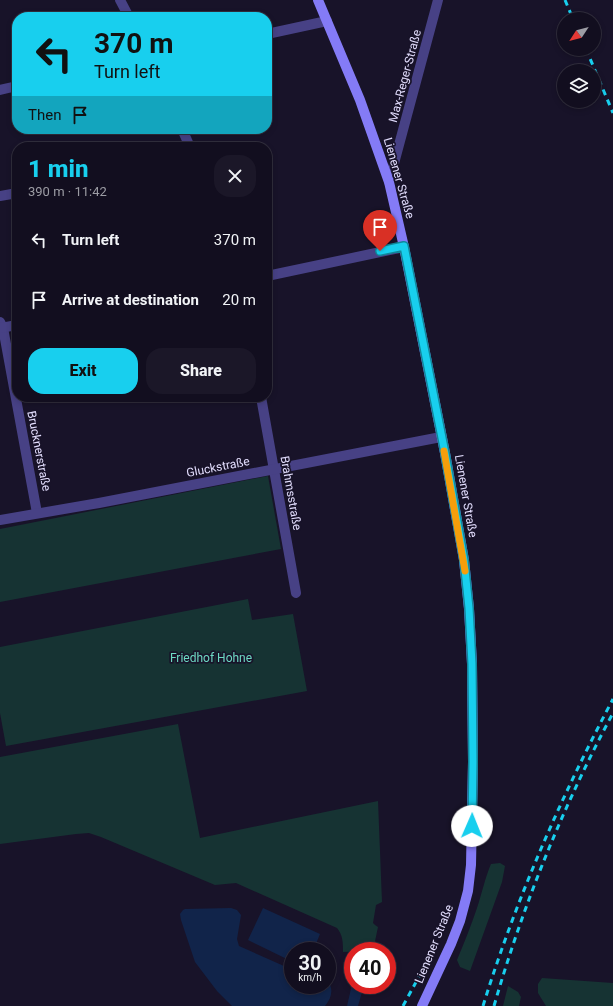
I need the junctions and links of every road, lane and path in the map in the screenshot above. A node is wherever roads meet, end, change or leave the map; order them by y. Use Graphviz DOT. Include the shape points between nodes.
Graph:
graph roads {
  1 [pos="120,0"];
  2 [pos="318,0"];
  3 [pos="438,0"];
  4 [pos="126,12"];
  5 [pos="327,21"];
  6 [pos="272,33"];
  7 [pos="12,87"];
  8 [pos="0,90"];
  9 [pos="389,182"];
  10 [pos="12,194"];
  11 [pos="0,196"];
  12 [pos="404,246"];
  13 [pos="272,275"];
  14 [pos="12,325"];
  15 [pos="1,326"];
  16 [pos="12,383"];
  17 [pos="16,402"];
  18 [pos="262,402"];
  19 [pos="441,437"];
  20 [pos="273,470"];
  21 [pos="37,513"];
  22 [pos="0,520"];
  23 [pos="296,593"];
  24 [pos="422,1006"];
  1 -- 4 [label="street"];
  2 -- 5 [label="street, Lienener Straße"];
  3 -- 9 [label="street, Max-Reger-Straße"];
  5 -- 6 [label="street"];
  5 -- 9 [label="street, Lienener Straße"];
  7 -- 8 [label="street"];
  9 -- 12 [label="street, Lienener Straße"];
  10 -- 11 [label="street"];
  12 -- 13 [label="street"];
  12 -- 19 [label="street, Lienener Straße"];
  14 -- 15 [label="street"];
  15 -- 16 [label="street, Brucknerstraße"];
  17 -- 21 [label="street, Brucknerstraße"];
  18 -- 20 [label="street, Brahmsstraße"];
  19 -- 20 [label="street, Gluckstraße"];
  19 -- 24 [label="street, Lienener Straße" via="464,560 469,608 473,742 471,865 468,891 460,921"];
  20 -- 21 [label="street, Gluckstraße"];
  20 -- 23 [label="street, Brahmsstraße"];
  21 -- 22 [label="street, Gluckstraße"];
}
